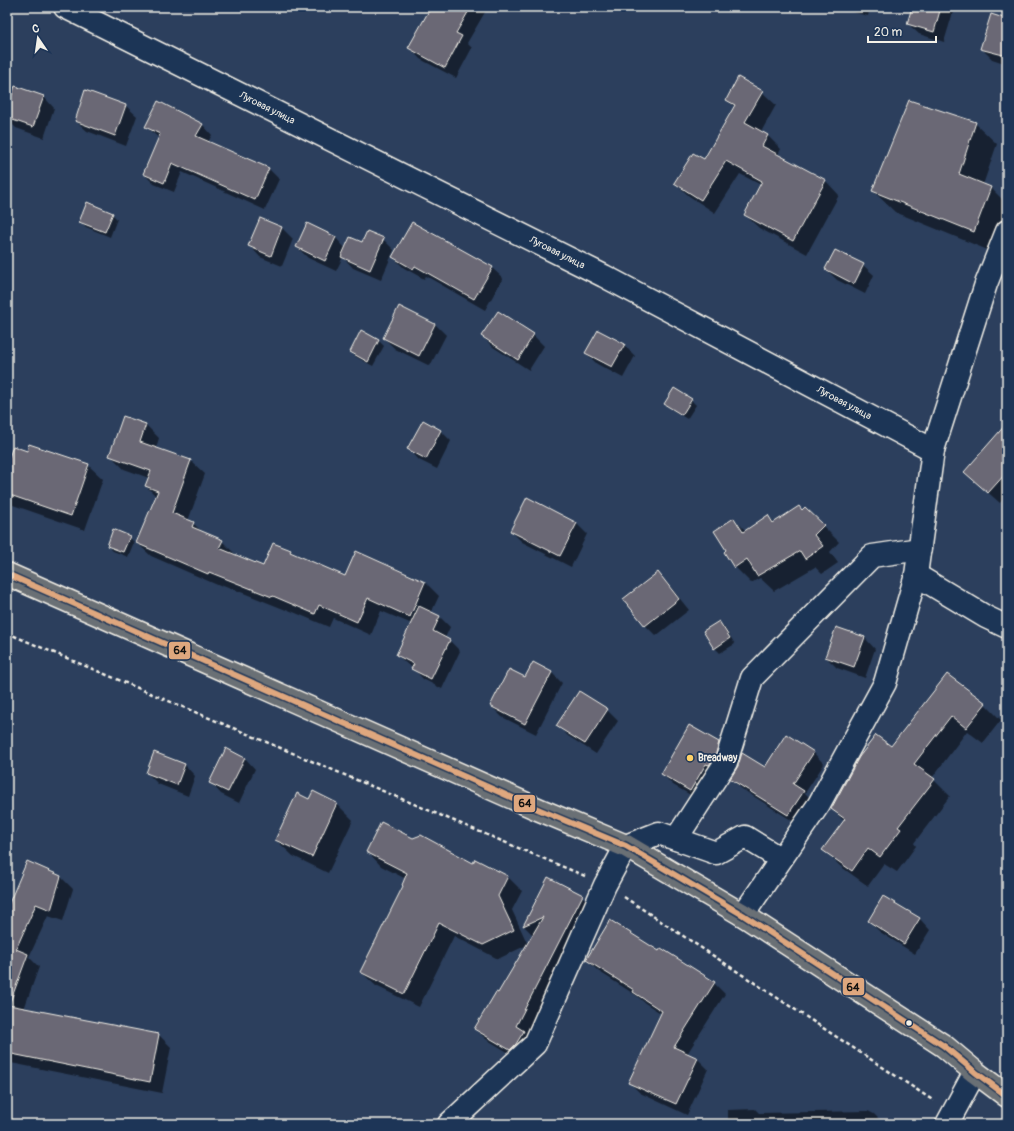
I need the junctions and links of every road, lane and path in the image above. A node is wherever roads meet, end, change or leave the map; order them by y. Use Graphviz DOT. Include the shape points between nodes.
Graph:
graph roads {
  1 [pos="64,7"];
  2 [pos="1007,231"];
  3 [pos="933,450"];
  4 [pos="920,549"];
  5 [pos="7,574"];
  6 [pos="916,575"];
  7 [pos="1007,627"];
  8 [pos="7,633"];
  9 [pos="676,839"];
  10 [pos="626,846"];
  11 [pos="781,859"];
  12 [pos="605,885"];
  13 [pos="743,915"];
  14 [pos="974,1072"];
  15 [pos="1007,1096"];
  16 [pos="950,1118"];
  17 [pos="449,1124"];
  1 -- 3 [label="street, Луговая улица" via="604,276"];
  2 -- 3 [label="street" via="986,284"];
  3 -- 4 [label="street"];
  4 -- 6 [label="street"];
  4 -- 9 [label="street" via="872,556 752,678 726,762"];
  5 -- 10 [label="main road"];
  6 -- 7 [label="street"];
  6 -- 11 [label="street" via="885,682 819,804"];
  8 -- 12 [label="path"];
  9 -- 10 [label="street" via="659,833"];
  9 -- 11 [label="street" via="716,853 745,837"];
  10 -- 12 [label="street"];
  10 -- 13 [label="main road"];
  11 -- 13 [label="street"];
  12 -- 16 [label="path"];
  12 -- 17 [label="street" via="535,1044"];
  13 -- 14 [label="main road" via="944,1046"];
  14 -- 15 [label="main road"];
  14 -- 16 [label="street"];
}
